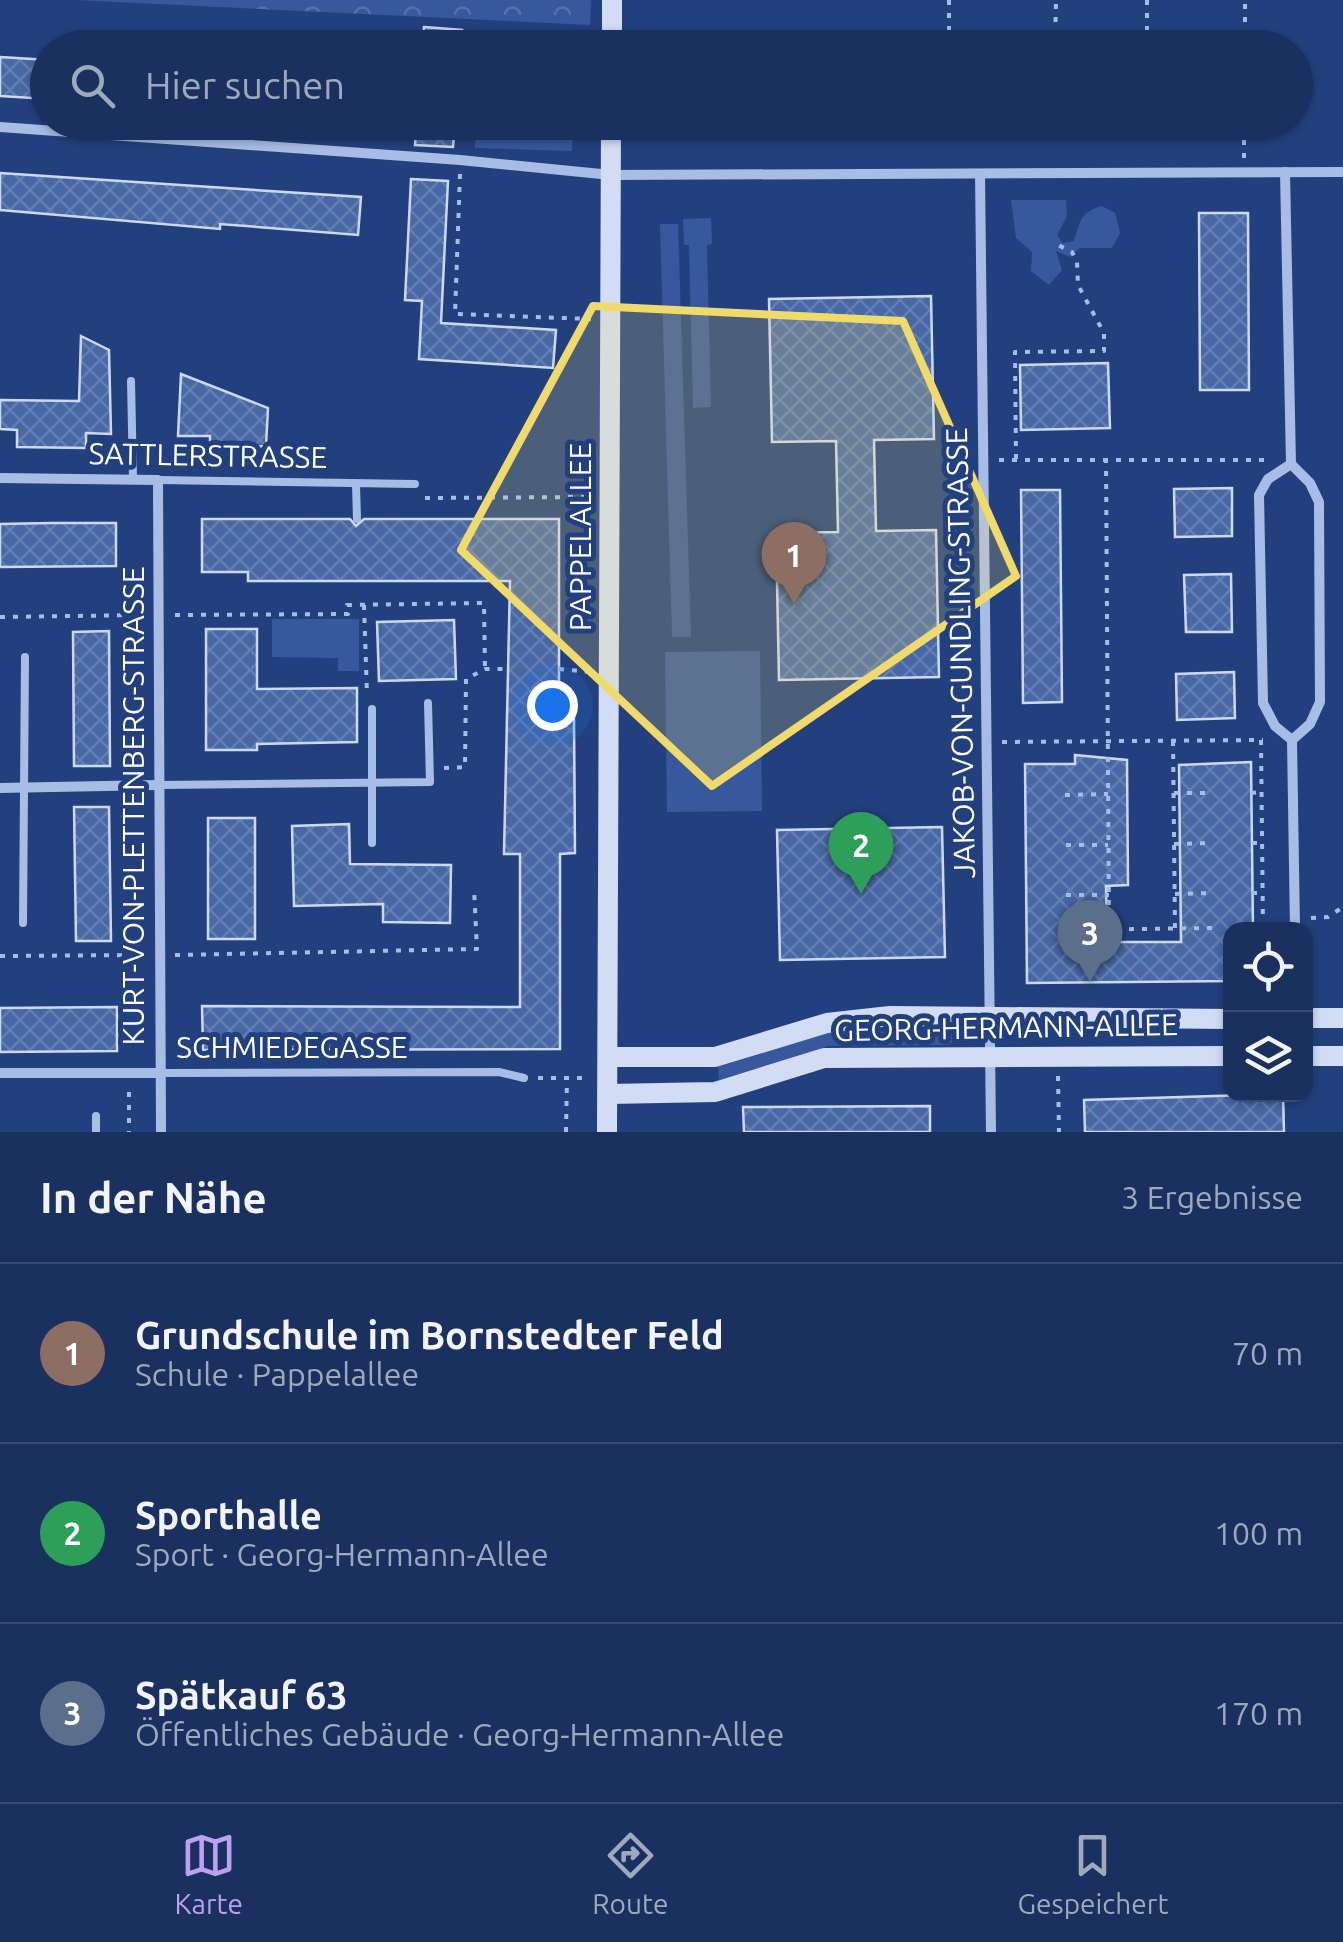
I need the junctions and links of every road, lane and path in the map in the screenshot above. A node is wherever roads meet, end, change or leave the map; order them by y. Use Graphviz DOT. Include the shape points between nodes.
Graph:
graph roads {
  1 [pos="612,0"];
  2 [pos="949,0"];
  3 [pos="1056,0"];
  4 [pos="1147,0"];
  5 [pos="1246,0"];
  6 [pos="612,30"];
  7 [pos="949,30"];
  8 [pos="1055,30"];
  9 [pos="1147,30"];
  10 [pos="1245,30"];
  11 [pos="0,128"];
  12 [pos="30,130"];
  13 [pos="172,140"];
  14 [pos="612,140"];
  15 [pos="1244,140"];
  16 [pos="460,160"];
  17 [pos="1243,172"];
  18 [pos="1286,172"];
  19 [pos="1343,172"];
  20 [pos="980,174"];
  21 [pos="611,175"];
  22 [pos="1058,245"];
  23 [pos="611,319"];
  24 [pos="131,381"];
  25 [pos="1106,458"];
  26 [pos="1016,459"];
  27 [pos="984,460"];
  28 [pos="1290,464"];
  29 [pos="0,478"];
  30 [pos="133,478"];
  31 [pos="158,480"];
  32 [pos="356,484"];
  33 [pos="414,484"];
  34 [pos="611,496"];
  35 [pos="357,519"];
  36 [pos="364,605"];
  37 [pos="157,615"];
  38 [pos="0,617"];
  39 [pos="25,658"];
  40 [pos="485,670"];
  41 [pos="510,670"];
  42 [pos="428,703"];
  43 [pos="372,709"];
  44 [pos="1261,740"];
  45 [pos="1292,740"];
  46 [pos="1173,741"];
  47 [pos="988,742"];
  48 [pos="1107,742"];
  49 [pos="430,768"];
  50 [pos="372,784"];
  51 [pos="158,785"];
  52 [pos="0,788"];
  53 [pos="24,788"];
  54 [pos="1262,792"];
  55 [pos="1211,793"];
  56 [pos="1252,793"];
  57 [pos="1065,794"];
  58 [pos="1108,794"];
  59 [pos="1174,794"];
  60 [pos="372,843"];
  61 [pos="1252,843"];
  62 [pos="1262,843"];
  63 [pos="1174,844"];
  64 [pos="1212,844"];
  65 [pos="1066,845"];
  66 [pos="1108,845"];
  67 [pos="474,889"];
  68 [pos="1212,893"];
  69 [pos="1252,893"];
  70 [pos="1263,893"];
  71 [pos="1174,894"];
  72 [pos="1066,895"];
  73 [pos="1109,895"];
  74 [pos="1343,907"];
  75 [pos="1263,922"];
  76 [pos="1295,922"];
  77 [pos="1306,922"];
  78 [pos="22,923"];
  79 [pos="1212,928"];
  80 [pos="1109,929"];
  81 [pos="1175,929"];
  82 [pos="1064,930"];
  83 [pos="159,955"];
  84 [pos="0,956"];
  85 [pos="1313,1018"];
  86 [pos="1343,1018"];
  87 [pos="988,1019"];
  88 [pos="1223,1020"];
  89 [pos="1058,1056"];
  90 [pos="1223,1056"];
  91 [pos="1313,1056"];
  92 [pos="1343,1056"];
  93 [pos="989,1057"];
  94 [pos="0,1073"];
  95 [pos="129,1073"];
  96 [pos="161,1073"];
  97 [pos="608,1076"];
  98 [pos="524,1078"];
  99 [pos="567,1078"];
  100 [pos="96,1116"];
  101 [pos="96,1132"];
  102 [pos="129,1132"];
  103 [pos="161,1132"];
  104 [pos="566,1132"];
  105 [pos="608,1132"];
  106 [pos="991,1132"];
  107 [pos="1060,1132"];
  1 -- 6 [label="street"];
  2 -- 7 [label="path"];
  3 -- 8 [label="path"];
  4 -- 9 [label="path"];
  5 -- 10 [label="path"];
  11 -- 12 [label="street"];
  13 -- 16 [label="street"];
  14 -- 21 [label="street, PAPPELALLEE"];
  15 -- 17 [label="path"];
  16 -- 21 [label="street"];
  16 -- 23 [label="path" via="455,314"];
  17 -- 18 [label="street"];
  17 -- 20 [label="street"];
  18 -- 19 [label="street"];
  18 -- 28 [label="street"];
  20 -- 21 [label="street"];
  20 -- 27 [label="street, JAKOB-VON-GUNDLING-STRASSE"];
  21 -- 23 [label="street, PAPPELALLEE"];
  22 -- 26 [label="path" via="1077,262 1078,285 1104,333 1104,351 1015,352"];
  23 -- 34 [label="street, PAPPELALLEE"];
  24 -- 30 [label="lane"];
  25 -- 26 [label="path"];
  25 -- 28 [label="path" via="1238,457"];
  25 -- 48 [label="path"];
  26 -- 27 [label="path"];
  27 -- 47 [label="street, JAKOB-VON-GUNDLING-STRASSE"];
  28 -- 45 [label="street" via="1319,502 1320,702"];
  28 -- 45 [label="street" via="1268,479 1260,495 1263,703"];
  29 -- 30 [label="street, SATTLERSTRASSE"];
  30 -- 31 [label="street, SATTLERSTRASSE"];
  31 -- 32 [label="lane, SATTLERSTRASSE"];
  31 -- 37 [label="street, KURT-VON-PLETTENBERG-STRASSE"];
  32 -- 33 [label="lane, SATTLERSTRASSE"];
  32 -- 35 [label="lane"];
  33 -- 34 [label="path" via="417,498"];
  34 -- 97 [label="street, PAPPELALLEE"];
  36 -- 37 [label="path" via="347,605 348,614"];
  36 -- 40 [label="path" via="484,603"];
  36 -- 43 [label="path" via="365,688"];
  37 -- 38 [label="path"];
  37 -- 51 [label="street, KURT-VON-PLETTENBERG-STRASSE"];
  39 -- 53 [label="lane"];
  40 -- 41 [label="path"];
  40 -- 49 [label="path" via="466,679 465,768"];
  42 -- 49 [label="lane"];
  43 -- 50 [label="lane"];
  44 -- 45 [label="path"];
  44 -- 46 [label="path"];
  44 -- 54 [label="path"];
  45 -- 76 [label="street"];
  46 -- 48 [label="path"];
  46 -- 59 [label="path"];
  47 -- 48 [label="path"];
  47 -- 87 [label="street, JAKOB-VON-GUNDLING-STRASSE"];
  48 -- 58 [label="path"];
  49 -- 50 [label="lane" via="430,782"];
  50 -- 51 [label="lane"];
  50 -- 60 [label="lane"];
  51 -- 53 [label="street"];
  51 -- 83 [label="street, KURT-VON-PLETTENBERG-STRASSE"];
  52 -- 53 [label="street"];
  53 -- 78 [label="lane"];
  54 -- 56 [label="path"];
  54 -- 62 [label="path"];
  55 -- 59 [label="path"];
  57 -- 58 [label="path"];
  58 -- 66 [label="path"];
  59 -- 63 [label="path"];
  61 -- 62 [label="path"];
  62 -- 70 [label="path"];
  63 -- 64 [label="path"];
  63 -- 71 [label="path"];
  65 -- 66 [label="path"];
  66 -- 73 [label="path"];
  67 -- 83 [label="path" via="477,949"];
  68 -- 71 [label="path"];
  69 -- 70 [label="path"];
  70 -- 75 [label="path"];
  71 -- 81 [label="path"];
  72 -- 73 [label="path"];
  73 -- 80 [label="path"];
  74 -- 77 [label="path"];
  79 -- 81 [label="path"];
  80 -- 81 [label="path"];
  80 -- 82 [label="path"];
  83 -- 84 [label="path"];
  83 -- 96 [label="street, KURT-VON-PLETTENBERG-STRASSE"];
  85 -- 86 [label="street"];
  87 -- 88 [label="street, GEORG-HERMANN-ALLEE"];
  87 -- 93 [label="street, JAKOB-VON-GUNDLING-STRASSE"];
  87 -- 97 [label="street, GEORG-HERMANN-ALLEE" via="890,1016 827,1023 714,1057"];
  89 -- 90 [label="street, GEORG-HERMANN-ALLEE"];
  89 -- 93 [label="street, GEORG-HERMANN-ALLEE"];
  89 -- 107 [label="path"];
  91 -- 92 [label="street"];
  93 -- 97 [label="street, GEORG-HERMANN-ALLEE" via="824,1058 716,1092"];
  93 -- 106 [label="street, JAKOB-VON-GUNDLING-STRASSE"];
  94 -- 95 [label="street, SCHMIEDEGASSE"];
  95 -- 96 [label="street, SCHMIEDEGASSE"];
  95 -- 102 [label="path"];
  96 -- 98 [label="lane, SCHMIEDEGASSE" via="499,1072"];
  96 -- 103 [label="street, KURT-VON-PLETTENBERG-STRASSE"];
  97 -- 99 [label="path"];
  97 -- 105 [label="street, PAPPELALLEE"];
  98 -- 99 [label="path"];
  99 -- 104 [label="path"];
  100 -- 101 [label="lane"];
}
